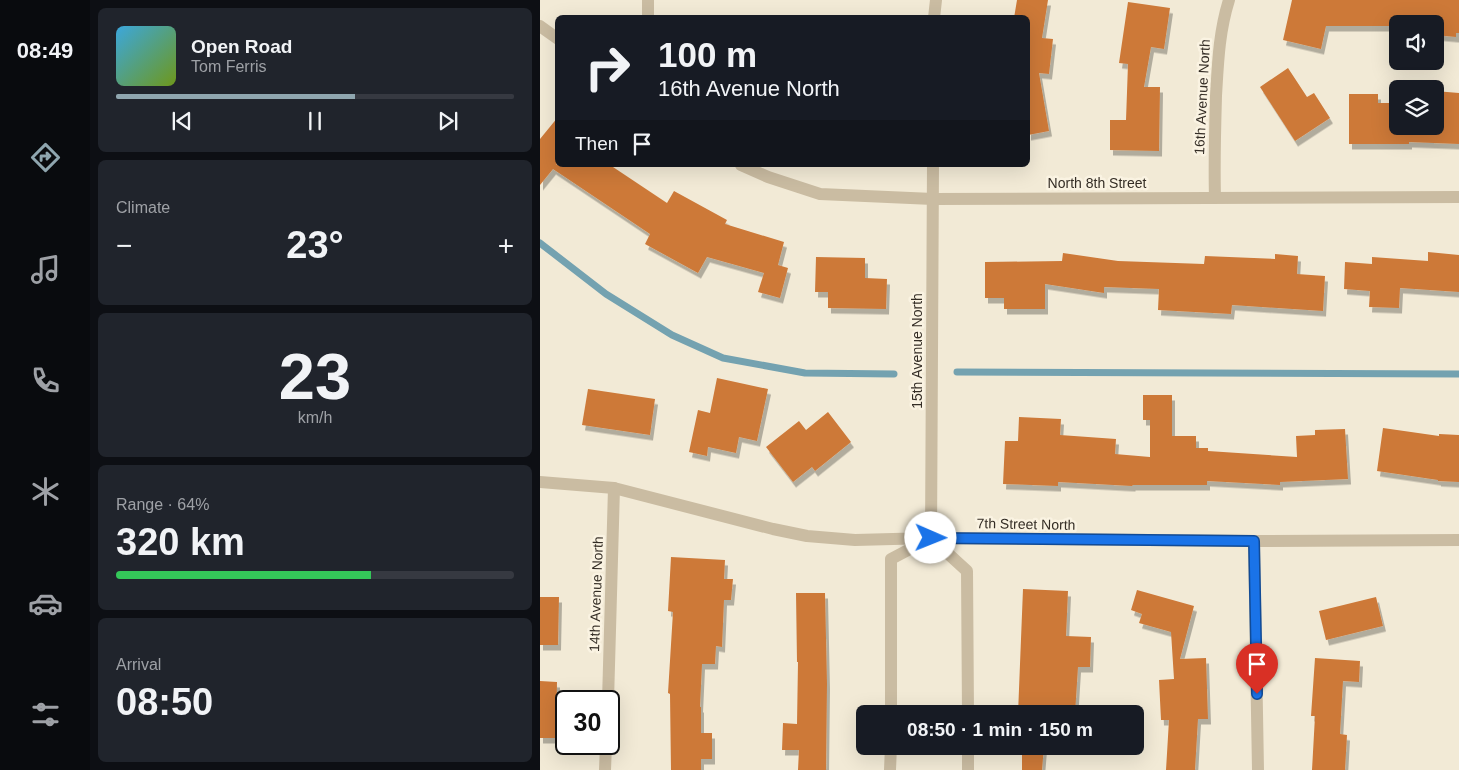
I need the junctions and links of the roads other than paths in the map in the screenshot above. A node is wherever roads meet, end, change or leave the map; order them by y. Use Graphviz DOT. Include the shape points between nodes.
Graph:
graph roads {
  1 [pos="648,0"];
  2 [pos="936,0"];
  3 [pos="1229,0"];
  4 [pos="648,15"];
  5 [pos="934,15"];
  6 [pos="540,26"];
  7 [pos="555,37"];
  8 [pos="746,167"];
  9 [pos="933,167"];
  10 [pos="1215,197"];
  11 [pos="1459,197"];
  12 [pos="933,199"];
  13 [pos="540,482"];
  14 [pos="614,488"];
  15 [pos="931,538"];
  16 [pos="1459,540"];
  17 [pos="1254,541"];
  18 [pos="608,690"];
  19 [pos="891,705"];
  20 [pos="968,705"];
  21 [pos="606,755"];
  22 [pos="890,755"];
  23 [pos="968,755"];
  24 [pos="605,770"];
  25 [pos="890,770"];
  26 [pos="968,770"];
  27 [pos="1258,770"];
  1 -- 4 [label="street"];
  2 -- 5 [label="street"];
  3 -- 10 [label="street, 16th Avenue North" via="1218,55"];
  6 -- 7 [label="street"];
  8 -- 12 [label="street, North 8th Street" via="820,194"];
  9 -- 12 [label="street, 15th Avenue North"];
  10 -- 11 [label="street, North 8th Street"];
  10 -- 12 [label="street, North 8th Street"];
  12 -- 15 [label="street, 15th Avenue North"];
  13 -- 14 [label="street, 7th Street North"];
  14 -- 15 [label="street, 7th Street North" via="808,536 855,540"];
  14 -- 18 [label="street, 14th Avenue North"];
  15 -- 17 [label="street, 7th Street North"];
  15 -- 19 [label="street" via="891,559"];
  15 -- 20 [label="street" via="967,571"];
  16 -- 17 [label="street, 7th Street North"];
  17 -- 27 [label="street"];
  21 -- 24 [label="street"];
  22 -- 25 [label="street"];
  23 -- 26 [label="street"];
}
